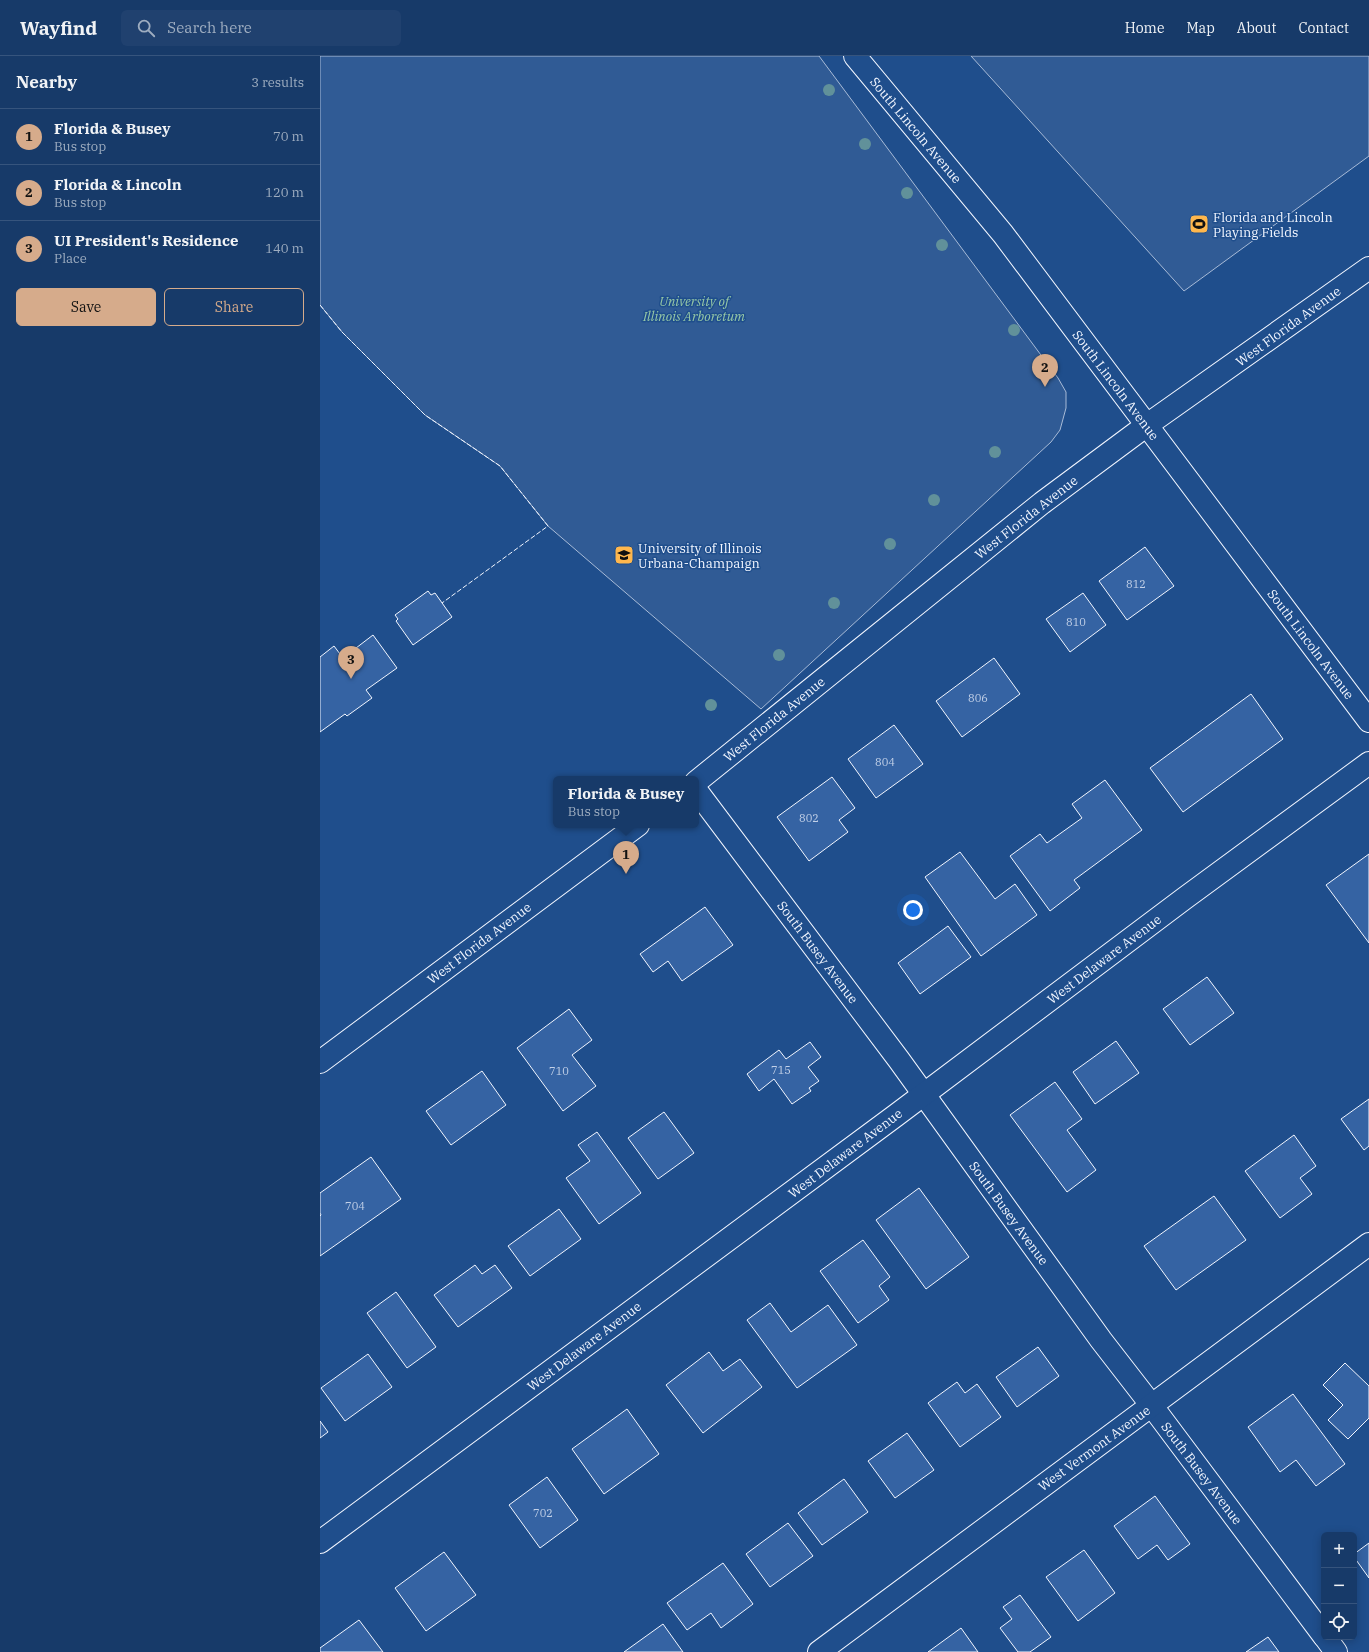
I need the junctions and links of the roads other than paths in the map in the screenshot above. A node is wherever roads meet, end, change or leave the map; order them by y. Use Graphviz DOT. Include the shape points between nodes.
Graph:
graph roads {
  1 [pos="854,56"];
  2 [pos="1369,268"];
  3 [pos="1146,425"];
  4 [pos="1369,721"];
  5 [pos="1369,763"];
  6 [pos="699,780"];
  7 [pos="699,794"];
  8 [pos="634,828"];
  9 [pos="320,1062"];
  10 [pos="923,1094"];
  11 [pos="1369,1244"];
  12 [pos="1152,1406"];
  13 [pos="320,1542"];
  14 [pos="1321,1632"];
  15 [pos="1327,1640"];
  16 [pos="818,1652"];
  17 [pos="1336,1652"];
  1 -- 3 [label="street, South Lincoln Avenue" via="1003,234"];
  2 -- 3 [label="street, West Florida Avenue"];
  3 -- 4 [label="street, South Lincoln Avenue"];
  3 -- 6 [label="street, West Florida Avenue" via="1042,502"];
  5 -- 10 [label="street, West Delaware Avenue"];
  7 -- 10 [label="street, South Busey Avenue"];
  8 -- 9 [label="street, West Florida Avenue"];
  10 -- 12 [label="street, South Busey Avenue" via="1096,1334"];
  10 -- 13 [label="street, West Delaware Avenue"];
  11 -- 12 [label="street, West Vermont Avenue"];
  12 -- 14 [label="street, South Busey Avenue"];
  12 -- 16 [label="street, West Vermont Avenue"];
  15 -- 17 [label="street, South Busey Avenue"];
}
